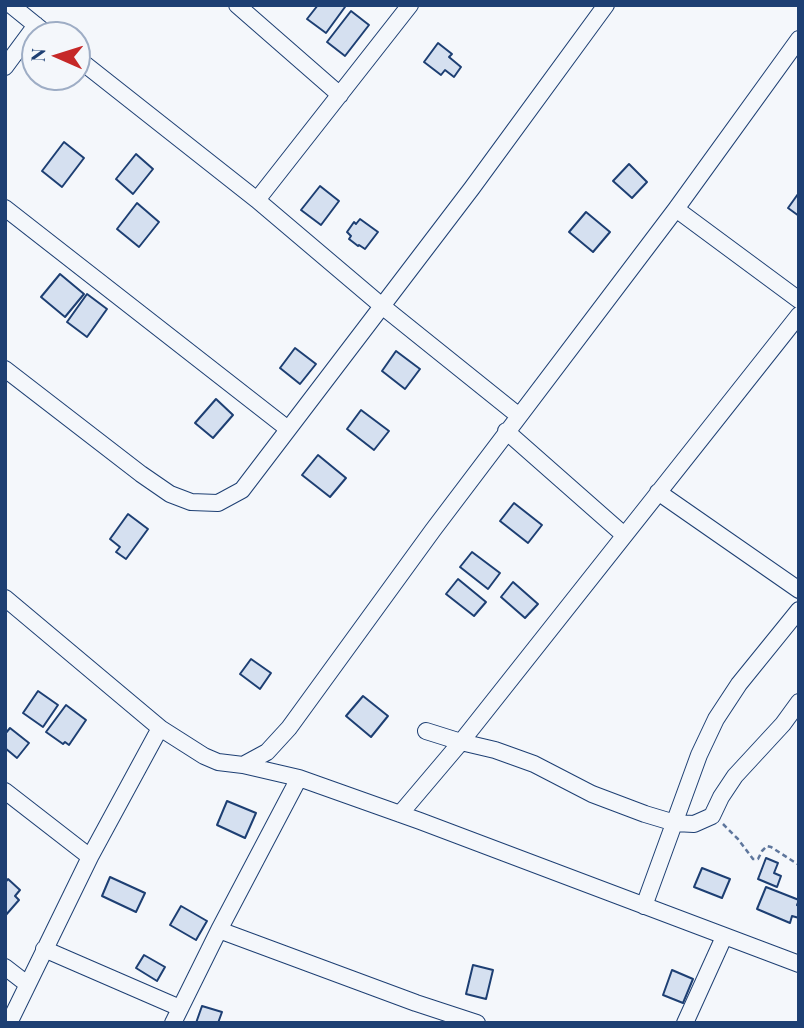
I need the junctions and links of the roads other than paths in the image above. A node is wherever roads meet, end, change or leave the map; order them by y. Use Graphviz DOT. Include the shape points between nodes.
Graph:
graph roads {
  1 [pos="11,5"];
  2 [pos="237,5"];
  3 [pos="410,5"];
  4 [pos="606,5"];
  5 [pos="31,21"];
  6 [pos="799,39"];
  7 [pos="21,51"];
  8 [pos="5,67"];
  9 [pos="91,69"];
  10 [pos="340,95"];
  11 [pos="257,200"];
  12 [pos="5,208"];
  13 [pos="676,209"];
  14 [pos="799,300"];
  15 [pos="382,306"];
  16 [pos="799,315"];
  17 [pos="5,369"];
  18 [pos="519,416"];
  19 [pos="288,429"];
  20 [pos="506,431"];
  21 [pos="658,492"];
  22 [pos="624,535"];
  23 [pos="799,590"];
  24 [pos="5,598"];
  25 [pos="799,610"];
  26 [pos="799,702"];
  27 [pos="160,728"];
  28 [pos="426,731"];
  29 [pos="461,742"];
  30 [pos="243,765"];
  31 [pos="299,778"];
  32 [pos="5,791"];
  33 [pos="400,814"];
  34 [pos="675,823"];
  35 [pos="90,857"];
  36 [pos="644,906"];
  37 [pos="219,930"];
  38 [pos="724,937"];
  39 [pos="44,949"];
  40 [pos="799,964"];
  41 [pos="5,967"];
  42 [pos="27,984"];
  43 [pos="177,1015"];
  44 [pos="438,1016"];
  45 [pos="9,1023"];
  46 [pos="477,1023"];
  47 [pos="685,1023"];
  1 -- 5 [label="street"];
  2 -- 10 [label="street"];
  3 -- 10 [label="street"];
  4 -- 15 [label="street"];
  6 -- 13 [label="street"];
  7 -- 8 [label="street"];
  9 -- 11 [label="street"];
  10 -- 11 [label="street"];
  11 -- 15 [label="street"];
  12 -- 19 [label="street"];
  13 -- 14 [label="street"];
  13 -- 18 [label="street"];
  15 -- 18 [label="street"];
  15 -- 19 [label="street"];
  16 -- 21 [label="street"];
  17 -- 19 [label="street" via="141,474 191,502 218,503 242,490"];
  18 -- 20 [label="street"];
  20 -- 22 [label="street"];
  20 -- 30 [label="street" via="289,728 267,752"];
  21 -- 22 [label="street"];
  21 -- 23 [label="street"];
  22 -- 29 [label="street"];
  24 -- 27 [label="street"];
  25 -- 34 [label="street" via="716,719"];
  26 -- 34 [label="street" via="734,776 712,816 694,824"];
  27 -- 30 [label="street" via="204,756"];
  27 -- 35 [label="street"];
  28 -- 29 [label="street"];
  29 -- 33 [label="street"];
  29 -- 34 [label="street" via="534,764 592,794"];
  30 -- 31 [label="street"];
  31 -- 33 [label="street"];
  31 -- 37 [label="street"];
  32 -- 35 [label="street"];
  33 -- 36 [label="street"];
  34 -- 36 [label="street"];
  35 -- 39 [label="street"];
  36 -- 38 [label="street"];
  37 -- 43 [label="street"];
  37 -- 44 [label="street" via="416,1003"];
  38 -- 40 [label="street"];
  38 -- 47 [label="street"];
  39 -- 42 [label="street"];
  39 -- 43 [label="street"];
  41 -- 42 [label="street"];
  42 -- 45 [label="street"];
  44 -- 46 [label="street"];
}
